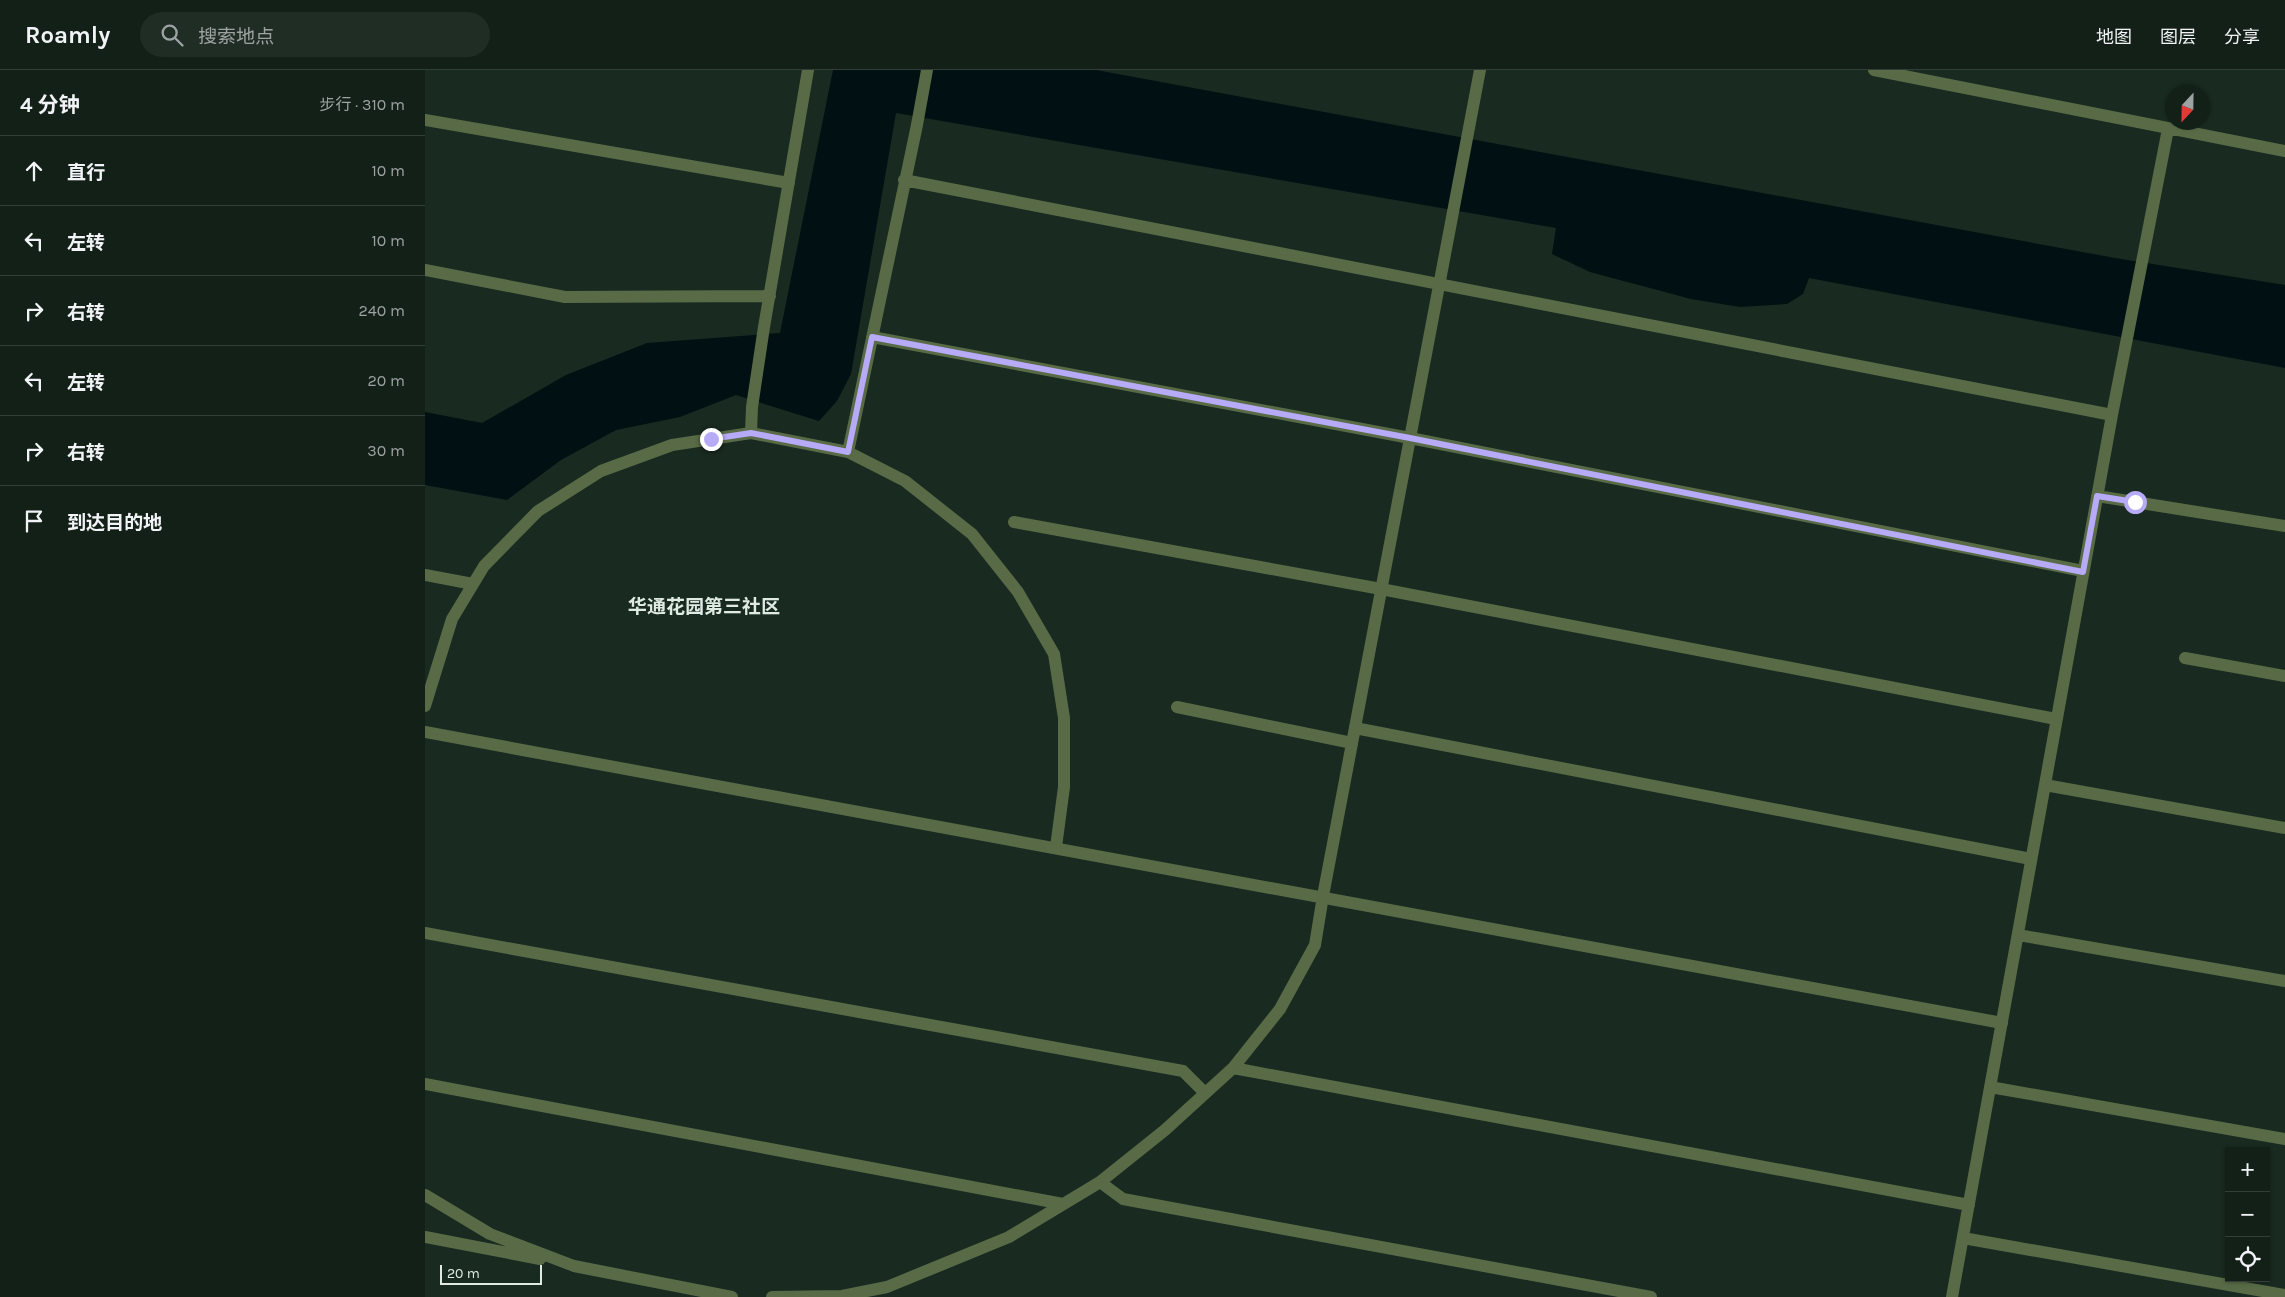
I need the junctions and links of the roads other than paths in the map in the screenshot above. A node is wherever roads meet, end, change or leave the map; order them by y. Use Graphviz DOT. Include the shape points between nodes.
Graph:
graph roads {
  1 [pos="807,70"];
  2 [pos="927,70"];
  3 [pos="1480,70"];
  4 [pos="1874,70"];
  5 [pos="425,120"];
  6 [pos="2165,127"];
  7 [pos="2168,130"];
  8 [pos="2178,130"];
  9 [pos="2285,151"];
  10 [pos="905,180"];
  11 [pos="789,183"];
  12 [pos="425,270"];
  13 [pos="1439,283"];
  14 [pos="770,296"];
  15 [pos="872,337"];
  16 [pos="2111,415"];
  17 [pos="751,433"];
  18 [pos="1410,438"];
  19 [pos="848,452"];
  20 [pos="2097,496"];
  21 [pos="1014,522"];
  22 [pos="2285,526"];
  23 [pos="2083,572"];
  24 [pos="425,575"];
  25 [pos="473,584"];
  26 [pos="1381,589"];
  27 [pos="2185,658"];
  28 [pos="2285,676"];
  29 [pos="425,706"];
  30 [pos="1177,707"];
  31 [pos="2057,718"];
  32 [pos="1355,728"];
  33 [pos="425,732"];
  34 [pos="1352,743"];
  35 [pos="2045,785"];
  36 [pos="2285,828"];
  37 [pos="1056,846"];
  38 [pos="2031,859"];
  39 [pos="1323,896"];
  40 [pos="425,932"];
  41 [pos="2018,935"];
  42 [pos="2285,981"];
  43 [pos="2002,1023"];
  44 [pos="1233,1068"];
  45 [pos="425,1084"];
  46 [pos="1990,1087"];
  47 [pos="1205,1093"];
  48 [pos="2285,1139"];
  49 [pos="1099,1182"];
  50 [pos="425,1194"];
  51 [pos="1063,1204"];
  52 [pos="1969,1205"];
  53 [pos="425,1237"];
  54 [pos="1963,1238"];
  55 [pos="574,1266"];
  56 [pos="886,1292"];
  57 [pos="2285,1295"];
  58 [pos="732,1297"];
  59 [pos="772,1297"];
  60 [pos="1651,1297"];
  61 [pos="1952,1297"];
  1 -- 11 [label="street"];
  2 -- 10 [label="street"];
  3 -- 13 [label="street"];
  4 -- 6 [label="street"];
  5 -- 11 [label="street"];
  7 -- 16 [label="street"];
  8 -- 9 [label="street"];
  10 -- 13 [label="street"];
  10 -- 15 [label="street"];
  11 -- 14 [label="street"];
  12 -- 14 [label="street" via="565,297"];
  13 -- 16 [label="street"];
  13 -- 18 [label="street"];
  14 -- 17 [label="street" via="752,406"];
  15 -- 18 [label="street"];
  15 -- 19 [label="street"];
  16 -- 20 [label="street"];
  17 -- 19 [label="street"];
  17 -- 25 [label="street" via="672,444 601,471 537,511 484,566"];
  18 -- 23 [label="street"];
  18 -- 26 [label="street"];
  19 -- 37 [label="street" via="905,481 972,534 1019,592 1054,654 1065,718 1064,787"];
  20 -- 22 [label="street"];
  20 -- 23 [label="street"];
  21 -- 26 [label="street"];
  23 -- 31 [label="street"];
  24 -- 25 [label="street"];
  25 -- 29 [label="street" via="452,619"];
  26 -- 31 [label="street"];
  26 -- 32 [label="street"];
  27 -- 28 [label="street"];
  30 -- 34 [label="street"];
  31 -- 35 [label="street"];
  32 -- 34 [label="street"];
  32 -- 38 [label="street"];
  33 -- 37 [label="street"];
  34 -- 39 [label="street"];
  35 -- 36 [label="street"];
  35 -- 38 [label="street"];
  37 -- 39 [label="street"];
  38 -- 41 [label="street"];
  39 -- 43 [label="street"];
  39 -- 44 [label="street" via="1315,945 1280,1008"];
  40 -- 47 [label="street" via="1183,1071"];
  41 -- 42 [label="street"];
  41 -- 43 [label="street"];
  43 -- 46 [label="street"];
  44 -- 47 [label="street"];
  44 -- 52 [label="street"];
  45 -- 51 [label="street"];
  46 -- 48 [label="street"];
  46 -- 52 [label="street"];
  47 -- 49 [label="street" via="1165,1130"];
  49 -- 51 [label="street"];
  49 -- 60 [label="street" via="1123,1200"];
  50 -- 55 [label="street" via="490,1234"];
  51 -- 56 [label="street" via="1009,1237"];
  52 -- 54 [label="street"];
  53 -- 55 [label="street"];
  54 -- 57 [label="street"];
  54 -- 61 [label="street"];
  55 -- 58 [label="street"];
  56 -- 59 [label="street"];
}
